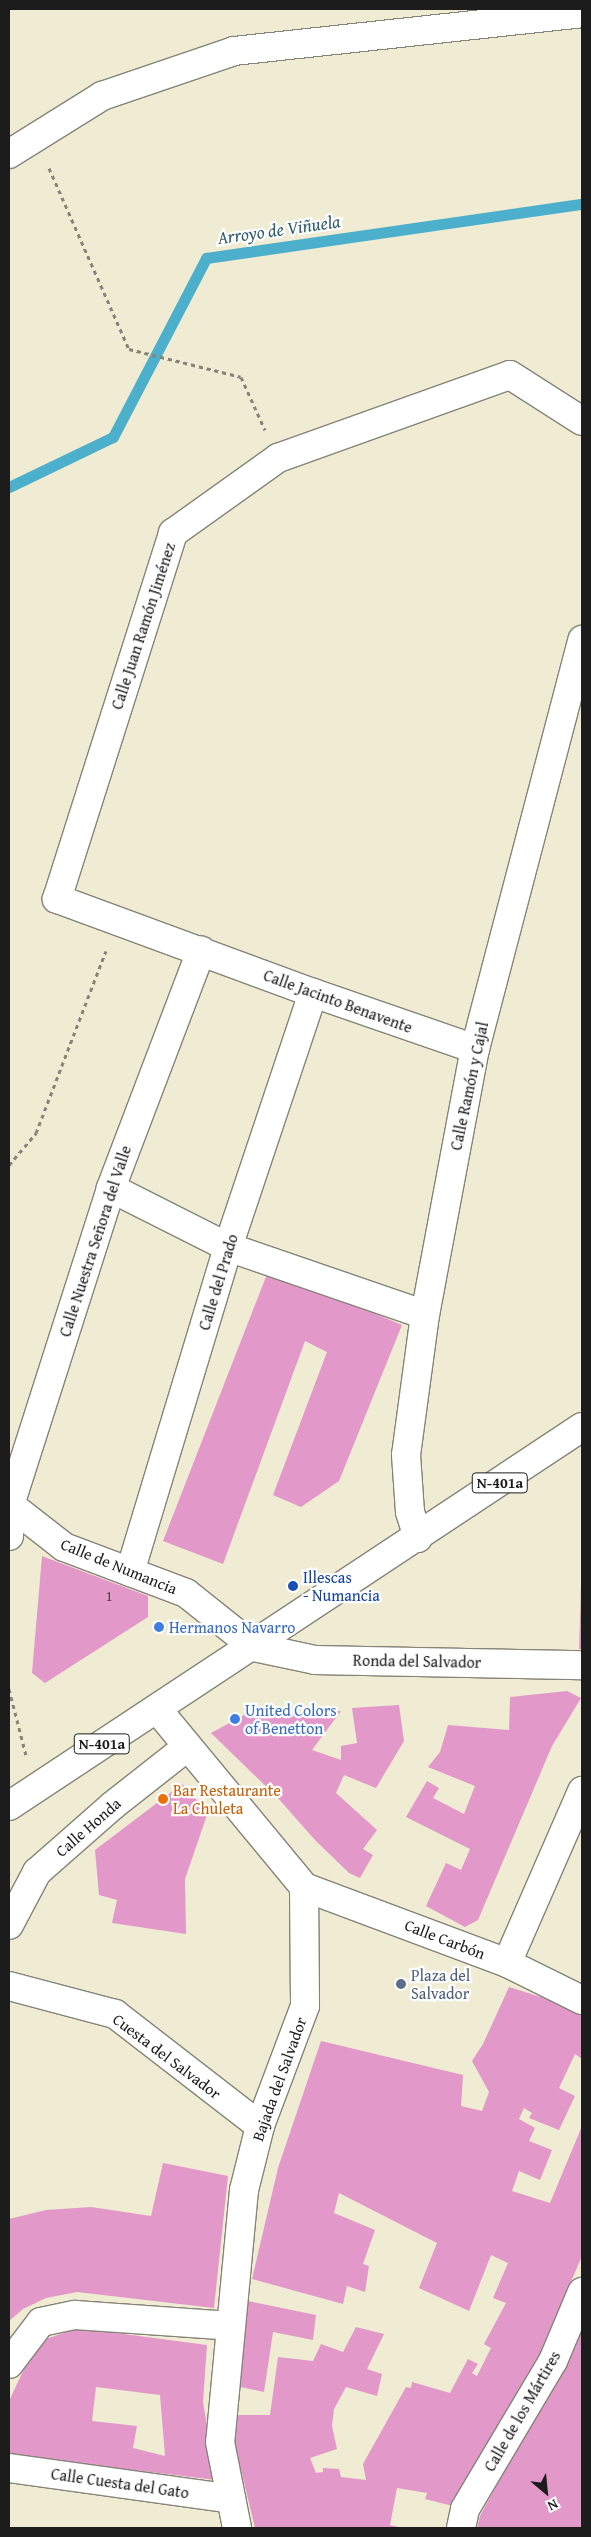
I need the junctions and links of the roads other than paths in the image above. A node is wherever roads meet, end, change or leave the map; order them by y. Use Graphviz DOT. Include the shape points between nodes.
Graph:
graph roads {
  1 [pos="582,13"];
  2 [pos="9,154"];
  3 [pos="582,421"];
  4 [pos="582,640"];
  5 [pos="201,951"];
  6 [pos="313,993"];
  7 [pos="475,1049"];
  8 [pos="111,1188"];
  9 [pos="228,1246"];
  10 [pos="425,1315"];
  11 [pos="582,1427"];
  12 [pos="9,1504"];
  13 [pos="9,1536"];
  14 [pos="418,1538"];
  15 [pos="130,1572"];
  16 [pos="254,1647"];
  17 [pos="582,1665"];
  18 [pos="157,1709"];
  19 [pos="188,1747"];
  20 [pos="582,1791"];
  21 [pos="9,1806"];
  22 [pos="304,1886"];
  23 [pos="9,1925"];
  24 [pos="507,1963"];
  25 [pos="9,1986"];
  26 [pos="582,2000"];
  27 [pos="260,2126"];
  28 [pos="582,2292"];
  29 [pos="231,2326"];
  30 [pos="9,2364"];
  31 [pos="9,2468"];
  32 [pos="231,2499"];
  33 [pos="236,2528"];
  34 [pos="461,2528"];
  1 -- 2 [label="street" via="234,51 102,96"];
  3 -- 5 [label="street, Calle Juan Ramón Jiménez" via="510,374 278,458 173,533 57,899"];
  4 -- 7 [label="street, Calle Ramón y Cajal"];
  5 -- 6 [label="street, Calle Jacinto Benavente"];
  5 -- 8 [label="street, Calle Nuestra Señora del Valle"];
  6 -- 7 [label="street, Calle Jacinto Benavente"];
  6 -- 9 [label="street, Calle del Prado"];
  7 -- 10 [label="street, Calle Ramón y Cajal"];
  8 -- 9 [label="street"];
  8 -- 12 [label="street, Calle Nuestra Señora del Valle"];
  9 -- 10 [label="street"];
  9 -- 15 [label="street, Calle del Prado"];
  10 -- 14 [label="street, Calle Ramón y Cajal" via="406,1454 410,1512"];
  11 -- 14 [label="street, N-401a"];
  12 -- 13 [label="street, Calle Nuestra Señora del Valle"];
  12 -- 15 [label="street, Calle de Numancia" via="64,1547"];
  14 -- 16 [label="street, N-401a"];
  15 -- 16 [label="street, Calle de Numancia" via="186,1593"];
  16 -- 17 [label="street, Ronda del Salvador" via="315,1660"];
  16 -- 18 [label="street, N-401a"];
  18 -- 19 [label="street"];
  18 -- 21 [label="street, N-401a"];
  19 -- 22 [label="street"];
  19 -- 23 [label="street, Calle Honda" via="112,1806 37,1872"];
  20 -- 24 [label="street"];
  22 -- 24 [label="street, Calle Carbón"];
  22 -- 27 [label="street, Bajada del Salvador" via="305,2006"];
  24 -- 26 [label="street, Calle Carbón"];
  25 -- 27 [label="street, Cuesta del Salvador" via="115,2014"];
  27 -- 29 [label="street, Bajada del Salvador" via="244,2190"];
  28 -- 34 [label="street, Calle de los Mártires" via="553,2361 464,2509"];
  29 -- 30 [label="street" via="75,2315 41,2322"];
  29 -- 32 [label="street, Bajada del Salvador" via="220,2442"];
  31 -- 32 [label="street, Calle Cuesta del Gato"];
  32 -- 33 [label="street, Bajada del Salvador"];
}
